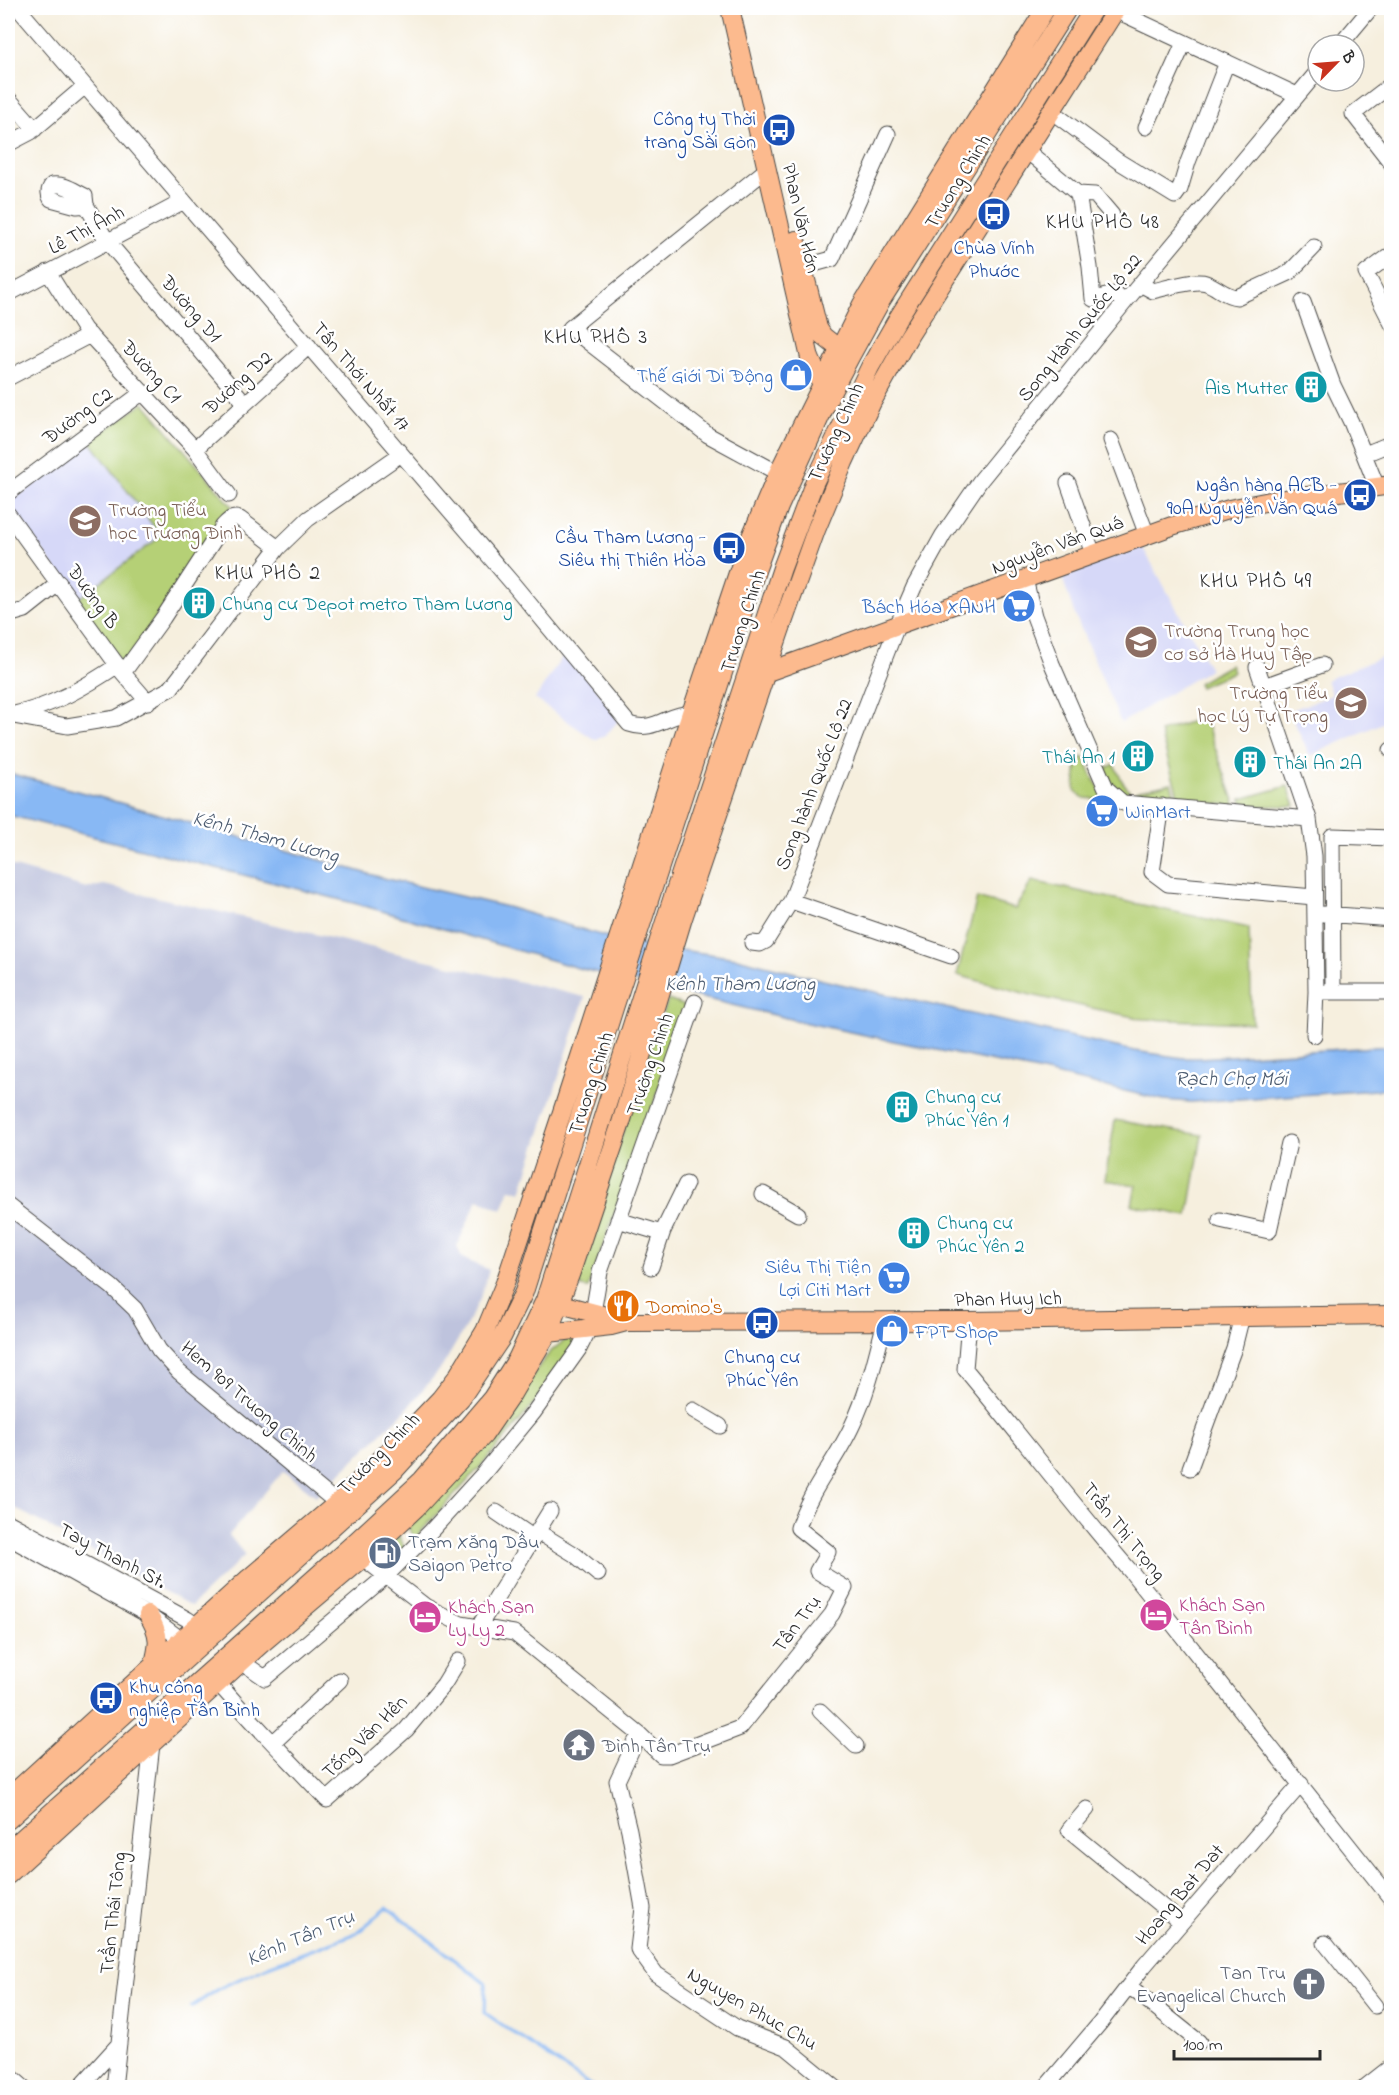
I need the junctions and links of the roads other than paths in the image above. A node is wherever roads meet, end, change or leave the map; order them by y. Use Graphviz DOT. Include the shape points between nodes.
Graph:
graph roads {
  1 [pos="18,8"];
  2 [pos="730,8"];
  3 [pos="741,8"];
  4 [pos="1046,8"];
  5 [pos="1068,8"];
  6 [pos="1094,8"];
  7 [pos="1371,8"];
  8 [pos="1116,9"];
  9 [pos="1350,33"];
  10 [pos="1184,43"];
  11 [pos="1227,62"];
  12 [pos="753,83"];
  13 [pos="1392,84"];
  14 [pos="1306,85"];
  15 [pos="85,86"];
  16 [pos="1297,95"];
  17 [pos="8,98"];
  18 [pos="1051,111"];
  19 [pos="1146,127"];
  20 [pos="34,129"];
  21 [pos="888,134"];
  22 [pos="8,144"];
  23 [pos="1026,150"];
  24 [pos="1390,158"];
  25 [pos="767,169"];
  26 [pos="1078,194"];
  27 [pos="184,201"];
  28 [pos="86,205"];
  29 [pos="1112,215"];
  30 [pos="107,241"];
  31 [pos="1314,247"];
  32 [pos="1392,254"];
  33 [pos="803,267"];
  34 [pos="48,272"];
  35 [pos="1140,284"];
  36 [pos="8,294"];
  37 [pos="1125,302"];
  38 [pos="1303,302"];
  39 [pos="1392,324"];
  40 [pos="90,334"];
  41 [pos="309,346"];
  42 [pos="844,353"];
  43 [pos="870,367"];
  44 [pos="887,375"];
  45 [pos="8,378"];
  46 [pos="826,389"];
  47 [pos="143,392"];
  48 [pos="245,403"];
  49 [pos="860,408"];
  50 [pos="1112,440"];
  51 [pos="1392,443"];
  52 [pos="195,449"];
  53 [pos="401,454"];
  54 [pos="1365,454"];
  55 [pos="784,477"];
  56 [pos="1068,483"];
  57 [pos="1384,486"];
  58 [pos="8,493"];
  59 [pos="229,495"];
  60 [pos="8,514"];
  61 [pos="1147,535"];
  62 [pos="278,548"];
  63 [pos="1093,554"];
  64 [pos="1025,579"];
  65 [pos="59,584"];
  66 [pos="8,615"];
  67 [pos="897,626"];
  68 [pos="780,631"];
  69 [pos="807,657"];
  70 [pos="1322,665"];
  71 [pos="1257,667"];
  72 [pos="121,669"];
  73 [pos="767,671"];
  74 [pos="747,680"];
  75 [pos="1263,686"];
  76 [pos="148,702"];
  77 [pos="691,713"];
  78 [pos="8,715"];
  79 [pos="1162,806"];
  80 [pos="1309,819"];
  81 [pos="1392,838"];
  82 [pos="1314,897"];
  83 [pos="790,901"];
  84 [pos="1315,913"];
  85 [pos="1332,914"];
  86 [pos="676,915"];
  87 [pos="1392,919"];
  88 [pos="752,943"];
  89 [pos="951,956"];
  90 [pos="1316,992"];
  91 [pos="1333,992"];
  92 [pos="1392,992"];
  93 [pos="695,1002"];
  94 [pos="606,1003"];
  95 [pos="645,1015"];
  96 [pos="1314,1035"];
  97 [pos="574,1106"];
  98 [pos="603,1117"];
  99 [pos="621,1123"];
  100 [pos="1289,1143"];
  101 [pos="686,1184"];
  102 [pos="764,1194"];
  103 [pos="8,1206"];
  104 [pos="798,1214"];
  105 [pos="618,1220"];
  106 [pos="1220,1220"];
  107 [pos="663,1231"];
  108 [pos="565,1235"];
  109 [pos="651,1267"];
  110 [pos="571,1272"];
  111 [pos="505,1283"];
  112 [pos="524,1292"];
  113 [pos="552,1302"];
  114 [pos="502,1315"];
  115 [pos="1392,1315"];
  116 [pos="1242,1316"];
  117 [pos="591,1320"];
  118 [pos="885,1321"];
  119 [pos="969,1321"];
  120 [pos="540,1331"];
  121 [pos="693,1410"];
  122 [pos="720,1425"];
  123 [pos="1190,1468"];
  124 [pos="337,1503"];
  125 [pos="550,1511"];
  126 [pos="496,1512"];
  127 [pos="8,1522"];
  128 [pos="536,1535"];
  129 [pos="8,1537"];
  130 [pos="363,1558"];
  131 [pos="598,1574"];
  132 [pos="386,1576"];
  133 [pos="147,1615"];
  134 [pos="478,1628"];
  135 [pos="204,1632"];
  136 [pos="188,1646"];
  137 [pos="236,1658"];
  138 [pos="458,1661"];
  139 [pos="153,1666"];
  140 [pos="214,1678"];
  141 [pos="340,1680"];
  142 [pos="139,1702"];
  143 [pos="820,1711"];
  144 [pos="639,1734"];
  145 [pos="274,1742"];
  146 [pos="152,1744"];
  147 [pos="856,1746"];
  148 [pos="1301,1784"];
  149 [pos="8,1798"];
  150 [pos="1087,1809"];
  151 [pos="8,1820"];
  152 [pos="8,1851"];
  153 [pos="9,1870"];
  154 [pos="1392,1900"];
  155 [pos="1181,1922"];
  156 [pos="1325,1943"];
  157 [pos="1129,1986"];
  158 [pos="1375,2006"];
  159 [pos="1199,2042"];
  160 [pos="119,2044"];
  161 [pos="1392,2066"];
  162 [pos="8,2074"];
  163 [pos="24,2088"];
  164 [pos="79,2088"];
  165 [pos="114,2088"];
  166 [pos="836,2088"];
  167 [pos="1044,2088"];
  168 [pos="1364,2088"];
  1 -- 15 [label="street, Tân Thới Nhất 17"];
  2 -- 12 [label="main road, Phan Văn Hớn"];
  3 -- 12 [label="main road, Phan Văn Hớn"];
  4 -- 42 [label="main road, Trường Chinh" via="891,254 862,304"];
  5 -- 42 [label="main road, Truong Chinh"];
  6 -- 43 [label="main road, Truong Chinh" via="948,236"];
  7 -- 9 [label="street"];
  8 -- 10 [label="street"];
  8 -- 18 [label="main road, Trường Chinh"];
  10 -- 11 [label="street"];
  10 -- 19 [label="street"];
  11 -- 16 [label="street"];
  11 -- 18 [label="street" via="1175,196 1118,161"];
  12 -- 25 [label="main road, Phan Văn Hớn"];
  12 -- 33 [label="main road, Phan Văn Hớn"];
  13 -- 24 [label="street" via="1353,114"];
  14 -- 16 [label="street, Song Hành Quốc Lộ 22"];
  15 -- 20 [label="street"];
  15 -- 27 [label="street, Tân Thới Nhất 17"];
  16 -- 35 [label="street, Song Hành Quốc Lộ 22"];
  17 -- 20 [label="street"];
  18 -- 23 [label="main road, Trường Chinh"];
  20 -- 22 [label="street"];
  21 -- 33 [label="street" via="832,259"];
  23 -- 26 [label="street"];
  23 -- 44 [label="main road, Trường Chinh"];
  25 -- 46 [label="main road, Phan Văn Hớn" via="810,358"];
  25 -- 55 [label="street" via="570,328 708,435"];
  26 -- 29 [label="street" via="1095,195"];
  26 -- 37 [label="street" via="1093,298 1115,294"];
  27 -- 30 [label="street, Lê Thị Ánh"];
  27 -- 41 [label="street, Tân Thới Nhất 17"];
  28 -- 30 [label="street, Đường D1"];
  30 -- 34 [label="street, Lê Thị Ánh"];
  30 -- 48 [label="street, Đường D1"];
  31 -- 35 [label="street" via="1289,273 1237,297 1205,282 1154,291"];
  32 -- 39 [label="street" via="1366,273"];
  33 -- 42 [label="main road, Phan Văn Hớn" via="818,328"];
  34 -- 36 [label="street, Lê Thị Ánh"];
  34 -- 40 [label="street, Đường C1"];
  35 -- 37 [label="street, Song Hành Quốc Lộ 22"];
  37 -- 67 [label="street, Song Hành Quốc Lộ 22" via="980,480 943,535"];
  38 -- 54 [label="street" via="1333,385"];
  40 -- 45 [label="street"];
  40 -- 47 [label="street, Đường C1"];
  41 -- 48 [label="street, Đường D2"];
  41 -- 53 [label="street, Tân Thới Nhất 17"];
  42 -- 43 [label="main road, Phan Văn Hớn"];
  42 -- 46 [label="main road, Trường Chinh"];
  43 -- 44 [label="main road, Phan Văn Hớn"];
  43 -- 49 [label="main road, Truong Chinh"];
  44 -- 49 [label="main road, Trường Chinh"];
  46 -- 49 [label="main road"];
  46 -- 55 [label="main road, Trường Chinh"];
  47 -- 52 [label="street, Đường C1"];
  47 -- 58 [label="street, Đường C2"];
  48 -- 52 [label="street, Đường D2"];
  49 -- 68 [label="main road, Trường Chinh"];
  49 -- 74 [label="main road, Truong Chinh" via="814,483"];
  50 -- 61 [label="street"];
  51 -- 54 [label="street"];
  52 -- 59 [label="street, Đường C1"];
  53 -- 62 [label="street" via="308,519"];
  53 -- 77 [label="street, Tân Thới Nhất 17" via="629,724 652,727 680,713"];
  54 -- 57 [label="street"];
  55 -- 77 [label="main road, Trường Chinh" via="747,546"];
  55 -- 94 [label="main road, Truong Chinh" via="649,904"];
  56 -- 63 [label="street"];
  57 -- 61 [label="main road, Nguyễn Văn Quá" via="1229,509"];
  60 -- 65 [label="street, Đường B"];
  61 -- 63 [label="main road, Nguyễn Văn Quá"];
  62 -- 72 [label="street" via="240,519 230,519 163,618"];
  62 -- 76 [label="street" via="171,688"];
  63 -- 64 [label="main road, Nguyễn Văn Quá"];
  64 -- 67 [label="main road, Nguyễn Văn Quá"];
  64 -- 79 [label="street" via="1052,664 1106,788 1123,803"];
  65 -- 66 [label="street" via="25,610"];
  65 -- 72 [label="street, Đường B"];
  67 -- 69 [label="main road, Nguyễn Văn Quá"];
  67 -- 83 [label="street, Song hành Quốc Lộ 22"];
  68 -- 69 [label="main road" via="791,648"];
  68 -- 73 [label="main road, Trường Chinh"];
  69 -- 73 [label="main road, Nguyễn Văn Quá"];
  70 -- 75 [label="street"];
  71 -- 75 [label="street"];
  72 -- 76 [label="street, Đường B"];
  72 -- 78 [label="street" via="58,700"];
  73 -- 74 [label="main road, Nguyễn Văn Quá"];
  73 -- 86 [label="main road, Trường Chinh"];
  74 -- 86 [label="main road, Truong Chinh"];
  75 -- 80 [label="street"];
  76 -- 78 [label="street" via="116,718 67,726"];
  77 -- 94 [label="main road, Trường Chinh" via="632,897"];
  79 -- 80 [label="street"];
  79 -- 82 [label="street" via="1152,872 1168,884"];
  80 -- 82 [label="street"];
  81 -- 85 [label="street" via="1332,837"];
  82 -- 84 [label="street"];
  83 -- 88 [label="street, Song hành Quốc Lộ 22" via="766,940"];
  83 -- 89 [label="street"];
  84 -- 85 [label="street"];
  84 -- 90 [label="street"];
  85 -- 87 [label="street"];
  85 -- 91 [label="street"];
  86 -- 95 [label="main road"];
  90 -- 91 [label="street"];
  90 -- 96 [label="street"];
  91 -- 92 [label="street"];
  93 -- 105 [label="street, Trường Chinh"];
  94 -- 97 [label="main road, Trường Chinh"];
  95 -- 98 [label="main road, Truong Chinh"];
  95 -- 99 [label="main road, Trường Chinh"];
  97 -- 111 [label="main road, Trường Chinh"];
  97 -- 112 [label="main road, Trường Chinh"];
  98 -- 99 [label="main road"];
  98 -- 108 [label="main road, Truong Chinh"];
  99 -- 110 [label="main road, Trường Chinh"];
  100 -- 106 [label="street" via="1269,1231"];
  101 -- 107 [label="street"];
  102 -- 104 [label="street"];
  103 -- 124 [label="street, Hem 909 Truong Chinh" via="112,1287 135,1309 159,1350 179,1372"];
  105 -- 107 [label="street"];
  105 -- 117 [label="street, Trường Chinh" via="600,1272"];
  107 -- 109 [label="street"];
  108 -- 110 [label="main road"];
  108 -- 113 [label="main road, Truong Chinh"];
  110 -- 113 [label="main road, Trường Chinh"];
  110 -- 117 [label="main road"];
  111 -- 112 [label="main road, Phan Huy Ich"];
  111 -- 114 [label="main road, Trường Chinh"];
  112 -- 113 [label="main road, Phan Huy Ich"];
  112 -- 114 [label="main road, Trường Chinh"];
  113 -- 117 [label="main road, Phan Huy Ich"];
  113 -- 120 [label="main road, Trường Chinh"];
  114 -- 120 [label="main road"];
  114 -- 124 [label="main road, Trường Chinh" via="440,1399"];
  114 -- 135 [label="main road, Trường Chinh" via="486,1363 425,1440 356,1507"];
  115 -- 116 [label="main road, Phan Huy Ich"];
  116 -- 119 [label="main road, Phan Huy Ich"];
  116 -- 123 [label="street"];
  117 -- 118 [label="main road, Phan Huy Ich" via="611,1316 626,1322"];
  117 -- 120 [label="main road"];
  117 -- 132 [label="street, Trường Chinh" via="579,1349 534,1412 483,1474"];
  118 -- 119 [label="main road, Phan Huy Ich"];
  118 -- 144 [label="street, Tân Trụ" via="870,1382 852,1427 798,1528 828,1552 817,1571 845,1588 831,1614 740,1728 669,1755 661,1755"];
  119 -- 148 [label="street, Trần Thị Trọng" via="965,1369"];
  120 -- 130 [label="main road, Trường Chinh" via="512,1394 484,1435"];
  120 -- 137 [label="main road, Trường Chinh" via="492,1398 422,1480"];
  121 -- 122 [label="street"];
  124 -- 135 [label="main road, Trường Chinh"];
  125 -- 128 [label="street"];
  126 -- 128 [label="street"];
  127 -- 135 [label="street, Tay Thanh St."];
  128 -- 131 [label="street" via="574,1554"];
  128 -- 134 [label="street"];
  129 -- 133 [label="street, Tay Thanh St."];
  130 -- 132 [label="street"];
  130 -- 137 [label="main road, Trường Chinh"];
  132 -- 134 [label="street" via="425,1606"];
  132 -- 137 [label="street" via="265,1678"];
  133 -- 136 [label="street, Tay Thanh St."];
  133 -- 139 [label="main road" via="158,1637"];
  134 -- 144 [label="street" via="514,1633"];
  135 -- 136 [label="main road, Trường Chinh"];
  135 -- 137 [label="main road"];
  136 -- 139 [label="main road, Trường Chinh"];
  136 -- 140 [label="main road"];
  136 -- 142 [label="main road, Trường Chinh"];
  137 -- 140 [label="main road, Trường Chinh"];
  138 -- 145 [label="street, Tống Văn Hên" via="406,1730 327,1800"];
  139 -- 142 [label="main road"];
  139 -- 149 [label="main road, Trường Chinh"];
  140 -- 145 [label="street, Tống Văn Hên" via="253,1724"];
  140 -- 146 [label="main road, Trường Chinh"];
  140 -- 152 [label="main road, Trường Chinh"];
  141 -- 145 [label="street"];
  142 -- 151 [label="main road, Trường Chinh"];
  143 -- 147 [label="street"];
  144 -- 166 [label="street, Nguyen Phuc Chu" via="617,1781 643,1908 638,1949 656,1974 737,2028 786,2047"];
  146 -- 153 [label="main road, Trường Chinh"];
  146 -- 160 [label="street, Trần Thái Tông"];
  148 -- 154 [label="street, Trần Thị Trọng"];
  148 -- 155 [label="street, Hoang Bat Dat"];
  150 -- 155 [label="street" via="1069,1830"];
  155 -- 157 [label="street, Hoang Bat Dat"];
  156 -- 158 [label="street"];
  157 -- 159 [label="street"];
  157 -- 167 [label="street, Hoang Bat Dat"];
  160 -- 164 [label="street"];
  160 -- 165 [label="street, Trần Thái Tông"];
  161 -- 168 [label="street"];
  162 -- 163 [label="street"];
}
